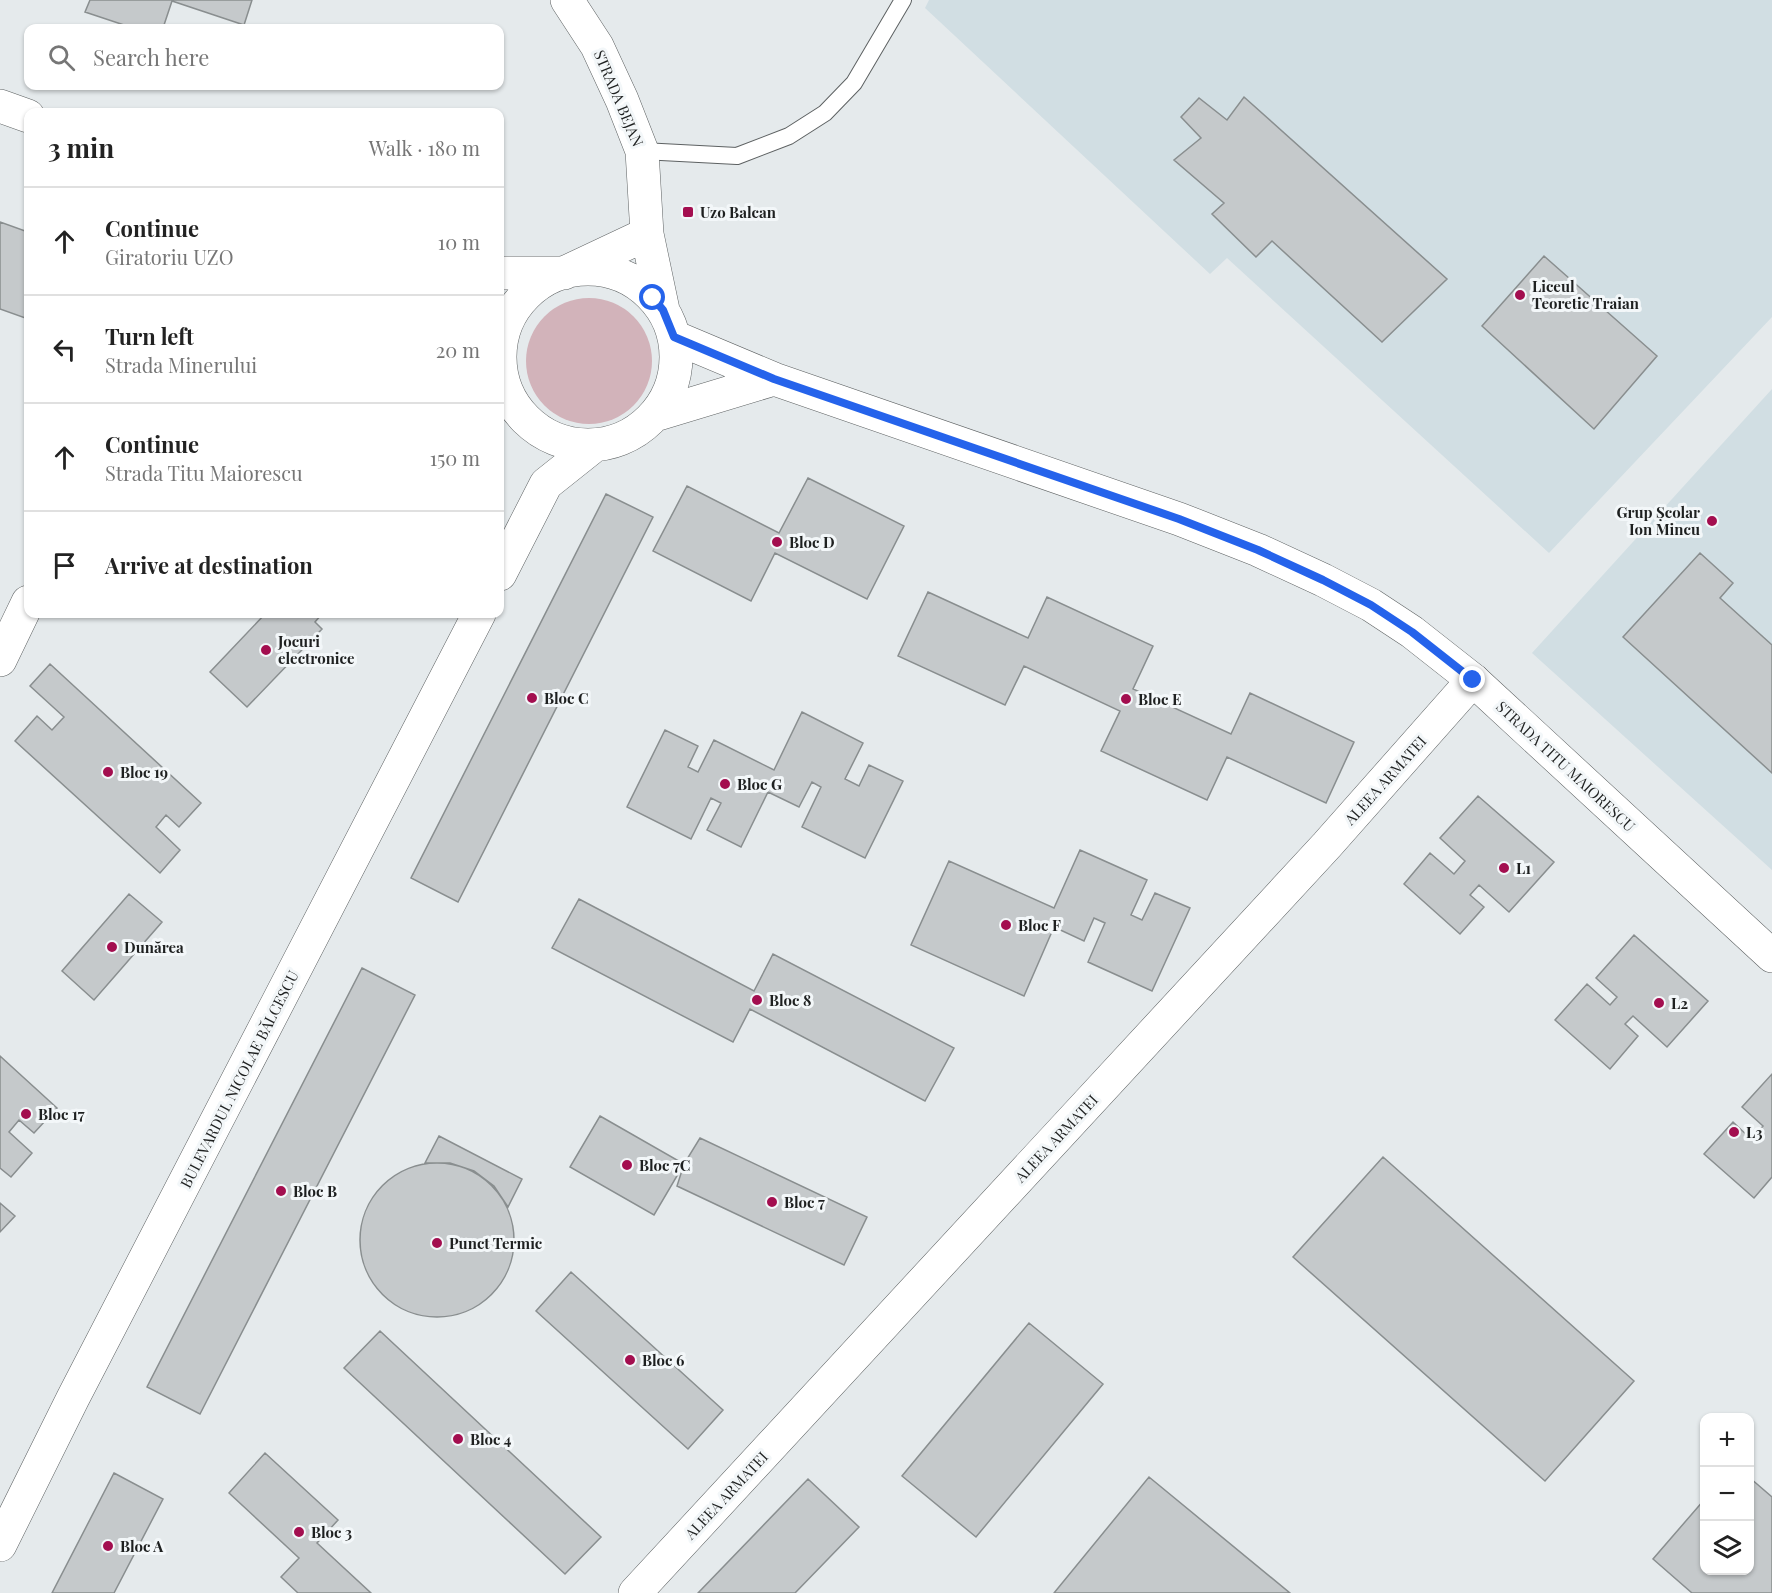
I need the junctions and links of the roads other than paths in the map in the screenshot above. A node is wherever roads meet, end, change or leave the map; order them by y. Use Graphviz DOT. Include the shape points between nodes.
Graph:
graph roads {
  1 [pos="567,0"];
  2 [pos="903,0"];
  3 [pos="0,106"];
  4 [pos="24,115"];
  5 [pos="642,151"];
  6 [pos="647,234"];
  7 [pos="504,273"];
  8 [pos="564,273"];
  9 [pos="669,323"];
  10 [pos="504,336"];
  11 [pos="774,379"];
  12 [pos="504,382"];
  13 [pos="655,415"];
  14 [pos="522,416"];
  15 [pos="595,445"];
  16 [pos="546,484"];
  17 [pos="504,566"];
  18 [pos="24,610"];
  19 [pos="477,618"];
  20 [pos="0,660"];
  21 [pos="1473,680"];
  22 [pos="1772,956"];
  23 [pos="0,1545"];
  24 [pos="635,1593"];
  1 -- 5 [label="main road, STRADA BEJAN" via="597,46"];
  2 -- 5 [label="lane" via="854,83 825,113 789,136 737,156"];
  3 -- 4 [label="main road"];
  5 -- 6 [label="main road, STRADA BEJAN"];
  6 -- 8 [label="main road"];
  6 -- 9 [label="main road, STRADA BEJAN"];
  7 -- 8 [label="main road"];
  8 -- 9 [label="main road" via="596,270 627,278 647,292"];
  8 -- 10 [label="main road" via="525,296 508,321"];
  9 -- 11 [label="main road, STRADA TITU MAIORESCU"];
  9 -- 13 [label="main road" via="677,353 676,370"];
  11 -- 13 [label="main road"];
  11 -- 21 [label="main road, STRADA TITU MAIORESCU" via="1258,550 1371,605"];
  12 -- 14 [label="main road"];
  13 -- 15 [label="main road" via="628,436"];
  14 -- 15 [label="main road" via="548,436 579,445"];
  14 -- 16 [label="main road"];
  15 -- 16 [label="main road"];
  16 -- 17 [label="main road"];
  18 -- 20 [label="main road"];
  19 -- 23 [label="main road, BULEVARDUL NICOLAE BĂLCESCU"];
  21 -- 22 [label="main road, STRADA TITU MAIORESCU"];
  21 -- 24 [label="main road, ALEEA ARMATEI" via="1311,863"];
}
